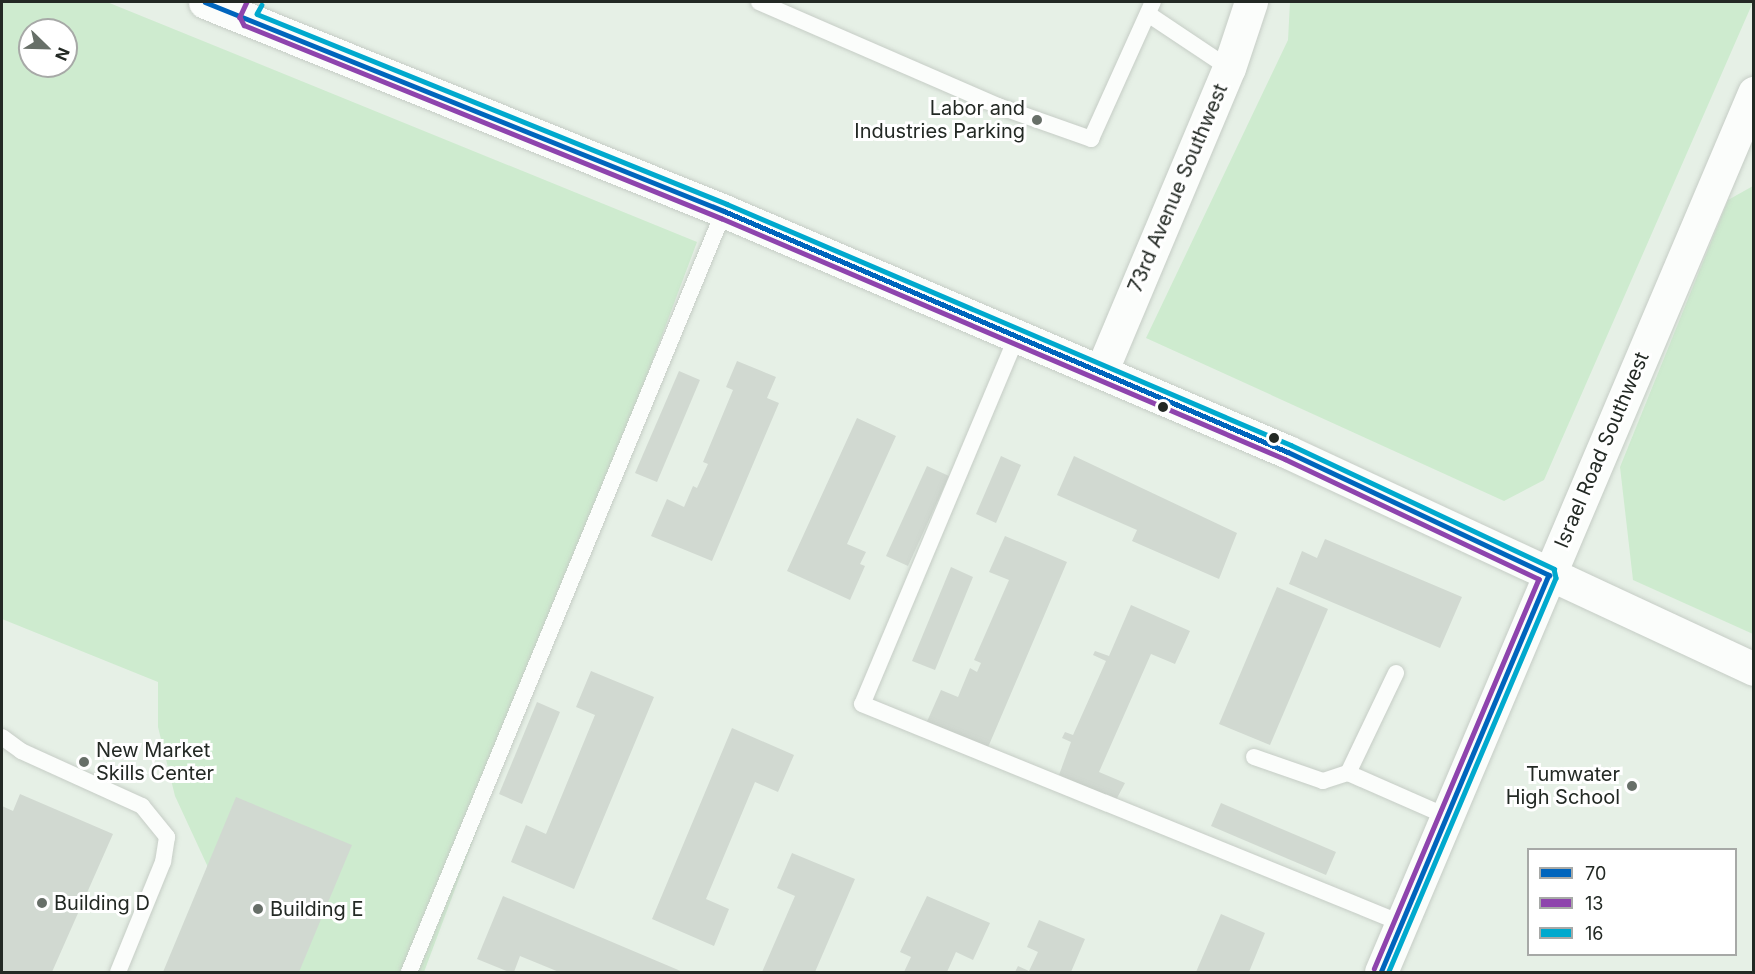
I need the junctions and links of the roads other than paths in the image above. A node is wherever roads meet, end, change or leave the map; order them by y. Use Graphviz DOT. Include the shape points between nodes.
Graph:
graph roads {
  1 [pos="205,2"];
  2 [pos="759,2"];
  3 [pos="1251,2"];
  4 [pos="1150,8"];
  5 [pos="251,10"];
  6 [pos="1229,68"];
  7 [pos="1754,93"];
  8 [pos="724,211"];
  9 [pos="1017,336"];
  10 [pos="1101,372"];
  11 [pos="1549,575"];
  12 [pos="1754,669"];
  13 [pos="1396,673"];
  14 [pos="2,737"];
  15 [pos="1254,757"];
  16 [pos="1348,773"];
  17 [pos="1446,816"];
  18 [pos="1401,923"];
  19 [pos="118,972"];
  20 [pos="409,972"];
  21 [pos="1381,972"];
  1 -- 5 [label="street"];
  2 -- 4 [label="lane" via="998,106 1091,139"];
  3 -- 6 [label="street, 73rd Avenue Southwest"];
  4 -- 6 [label="lane"];
  5 -- 8 [label="street"];
  6 -- 10 [label="street, 73rd Avenue Southwest"];
  7 -- 11 [label="street, Israel Road Southwest"];
  8 -- 9 [label="street"];
  8 -- 20 [label="lane"];
  9 -- 10 [label="street"];
  9 -- 18 [label="lane" via="862,704"];
  10 -- 11 [label="street" via="1288,452"];
  11 -- 12 [label="street"];
  11 -- 17 [label="street, Israel Road Southwest"];
  13 -- 16 [label="lane"];
  14 -- 19 [label="lane" via="21,751 142,806 167,837 163,862"];
  15 -- 16 [label="lane" via="1323,781"];
  16 -- 17 [label="lane"];
  17 -- 18 [label="street, Israel Road Southwest"];
  18 -- 21 [label="street, Israel Road Southwest"];
}
